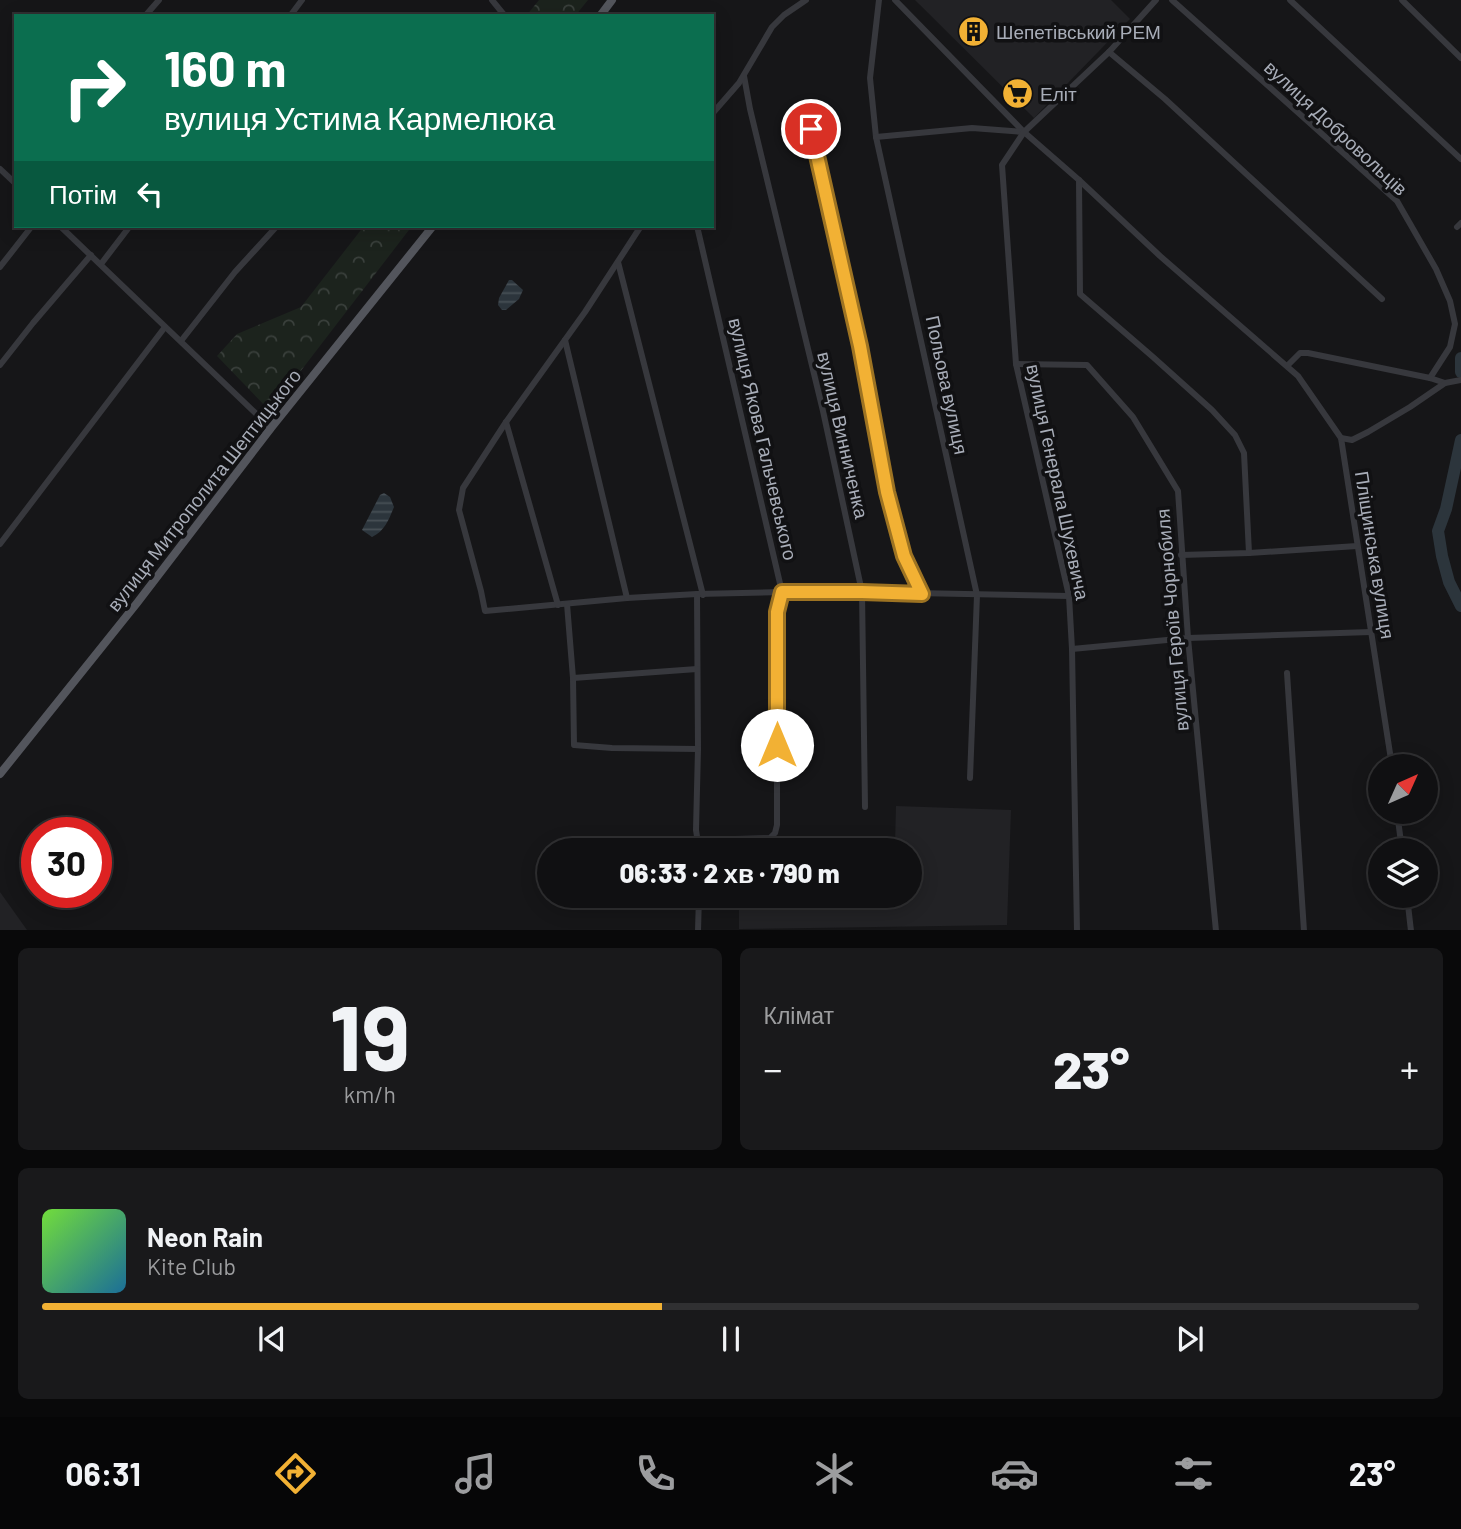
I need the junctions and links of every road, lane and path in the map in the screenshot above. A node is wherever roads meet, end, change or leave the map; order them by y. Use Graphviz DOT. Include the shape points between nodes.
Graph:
graph roads {
  1 [pos="159,0"];
  2 [pos="492,0"];
  3 [pos="806,0"];
  4 [pos="879,0"];
  5 [pos="895,0"];
  6 [pos="1156,0"];
  7 [pos="1172,0"];
  8 [pos="1290,0"];
  9 [pos="1402,0"];
  10 [pos="147,14"];
  11 [pos="503,14"];
  12 [pos="1109,52"];
  13 [pos="1461,58"];
  14 [pos="744,76"];
  15 [pos="807,107"];
  16 [pos="714,112"];
  17 [pos="1024,132"];
  18 [pos="876,137"];
  19 [pos="1461,159"];
  20 [pos="0,169"];
  21 [pos="1079,180"];
  22 [pos="14,182"];
  23 [pos="30,228"];
  24 [pos="62,228"];
  25 [pos="128,228"];
  26 [pos="275,228"];
  27 [pos="431,228"];
  28 [pos="640,228"];
  29 [pos="697,228"];
  30 [pos="91,255"];
  31 [pos="618,261"];
  32 [pos="101,264"];
  33 [pos="0,267"];
  34 [pos="1382,299"];
  35 [pos="166,327"];
  36 [pos="565,340"];
  37 [pos="181,341"];
  38 [pos="1016,363"];
  39 [pos="0,365"];
  40 [pos="1287,366"];
  41 [pos="1430,379"];
  42 [pos="1458,380"];
  43 [pos="1444,383"];
  44 [pos="506,422"];
  45 [pos="271,428"];
  46 [pos="1340,438"];
  47 [pos="0,544"];
  48 [pos="1357,546"];
  49 [pos="1250,553"];
  50 [pos="1181,555"];
  51 [pos="782,592"];
  52 [pos="862,592"];
  53 [pos="922,594"];
  54 [pos="700,595"];
  55 [pos="976,595"];
  56 [pos="1069,596"];
  57 [pos="627,598"];
  58 [pos="567,604"];
  59 [pos="558,605"];
  60 [pos="1371,632"];
  61 [pos="1188,638"];
  62 [pos="1072,649"];
  63 [pos="696,669"];
  64 [pos="1287,673"];
  65 [pos="573,678"];
  66 [pos="698,749"];
  67 [pos="1390,754"];
  68 [pos="0,774"];
  69 [pos="970,778"];
  70 [pos="865,807"];
  71 [pos="697,838"];
  72 [pos="769,838"];
  73 [pos="699,908"];
  74 [pos="1408,908"];
  75 [pos="698,930"];
  76 [pos="1077,930"];
  77 [pos="1216,930"];
  78 [pos="1304,930"];
  79 [pos="1411,930"];
  1 -- 10 [label="street"];
  2 -- 11 [label="street"];
  3 -- 14 [label="street" via="772,27"];
  4 -- 18 [label="street, Польова вулиця" via="870,78"];
  5 -- 17 [label="street, Пліщинська вулиця"];
  6 -- 12 [label="street"];
  7 -- 41 [label="street, вулиця Добровольців" via="1397,201 1436,269 1455,324 1450,347"];
  8 -- 19 [label="street"];
  9 -- 13 [label="street"];
  12 -- 17 [label="street"];
  12 -- 34 [label="street"];
  14 -- 16 [label="street"];
  14 -- 52 [label="street, вулиця Винниченка"];
  15 -- 53 [label="street" via="887,492 904,556"];
  17 -- 18 [label="street" via="972,128"];
  17 -- 21 [label="street, Пліщинська вулиця"];
  17 -- 38 [label="street, вулиця Генерала Шухевича" via="1002,165"];
  18 -- 55 [label="street, Польова вулиця"];
  20 -- 22 [label="street"];
  21 -- 40 [label="street, Пліщинська вулиця"];
  21 -- 49 [label="street" via="1080,294 1235,435 1244,453"];
  23 -- 33 [label="street"];
  24 -- 30 [label="street"];
  25 -- 32 [label="street"];
  26 -- 37 [label="street"];
  27 -- 45 [label="main road, вулиця Митрополита Шептицького"];
  28 -- 31 [label="street"];
  29 -- 51 [label="street, вулиця Якова Гальчевського"];
  30 -- 32 [label="street"];
  30 -- 39 [label="street"];
  31 -- 36 [label="street"];
  31 -- 54 [label="street"];
  32 -- 35 [label="street"];
  35 -- 37 [label="street"];
  35 -- 47 [label="street"];
  36 -- 44 [label="street"];
  36 -- 57 [label="street"];
  37 -- 45 [label="street"];
  38 -- 50 [label="street, вулиця Героїв Чорнобиля" via="1087,365 1133,417 1178,491"];
  38 -- 56 [label="street, вулиця Генерала Шухевича"];
  40 -- 41 [label="street" via="1300,353 1308,353"];
  40 -- 46 [label="street, Пліщинська вулиця"];
  41 -- 43 [label="street"];
  42 -- 43 [label="street"];
  43 -- 46 [label="street" via="1368,432 1352,440"];
  44 -- 59 [label="street"];
  44 -- 59 [label="street" via="463,488 459,510 485,611"];
  45 -- 68 [label="main road, вулиця Митрополита Шептицького"];
  46 -- 48 [label="street, Пліщинська вулиця"];
  48 -- 49 [label="street"];
  48 -- 60 [label="street, Пліщинська вулиця"];
  49 -- 50 [label="street"];
  50 -- 61 [label="street, вулиця Героїв Чорнобиля"];
  51 -- 52 [label="street"];
  51 -- 54 [label="street"];
  51 -- 72 [label="street, вулиця Якова Гальчевського" via="777,612 776,830"];
  52 -- 53 [label="street"];
  52 -- 70 [label="street, вулиця Винниченка"];
  53 -- 55 [label="street"];
  54 -- 57 [label="street"];
  54 -- 63 [label="street"];
  55 -- 56 [label="street"];
  55 -- 69 [label="street, Польова вулиця"];
  56 -- 62 [label="street, вулиця Генерала Шухевича"];
  57 -- 58 [label="street"];
  58 -- 59 [label="street"];
  58 -- 65 [label="street"];
  60 -- 61 [label="street"];
  60 -- 67 [label="street, Пліщинська вулиця"];
  61 -- 62 [label="street"];
  61 -- 77 [label="street, вулиця Героїв Чорнобиля"];
  62 -- 76 [label="street, вулиця Генерала Шухевича"];
  63 -- 65 [label="street"];
  63 -- 66 [label="street"];
  64 -- 78 [label="street"];
  65 -- 66 [label="street" via="574,745"];
  66 -- 71 [label="street"];
  73 -- 75 [label="street"];
  74 -- 79 [label="street"];
}
